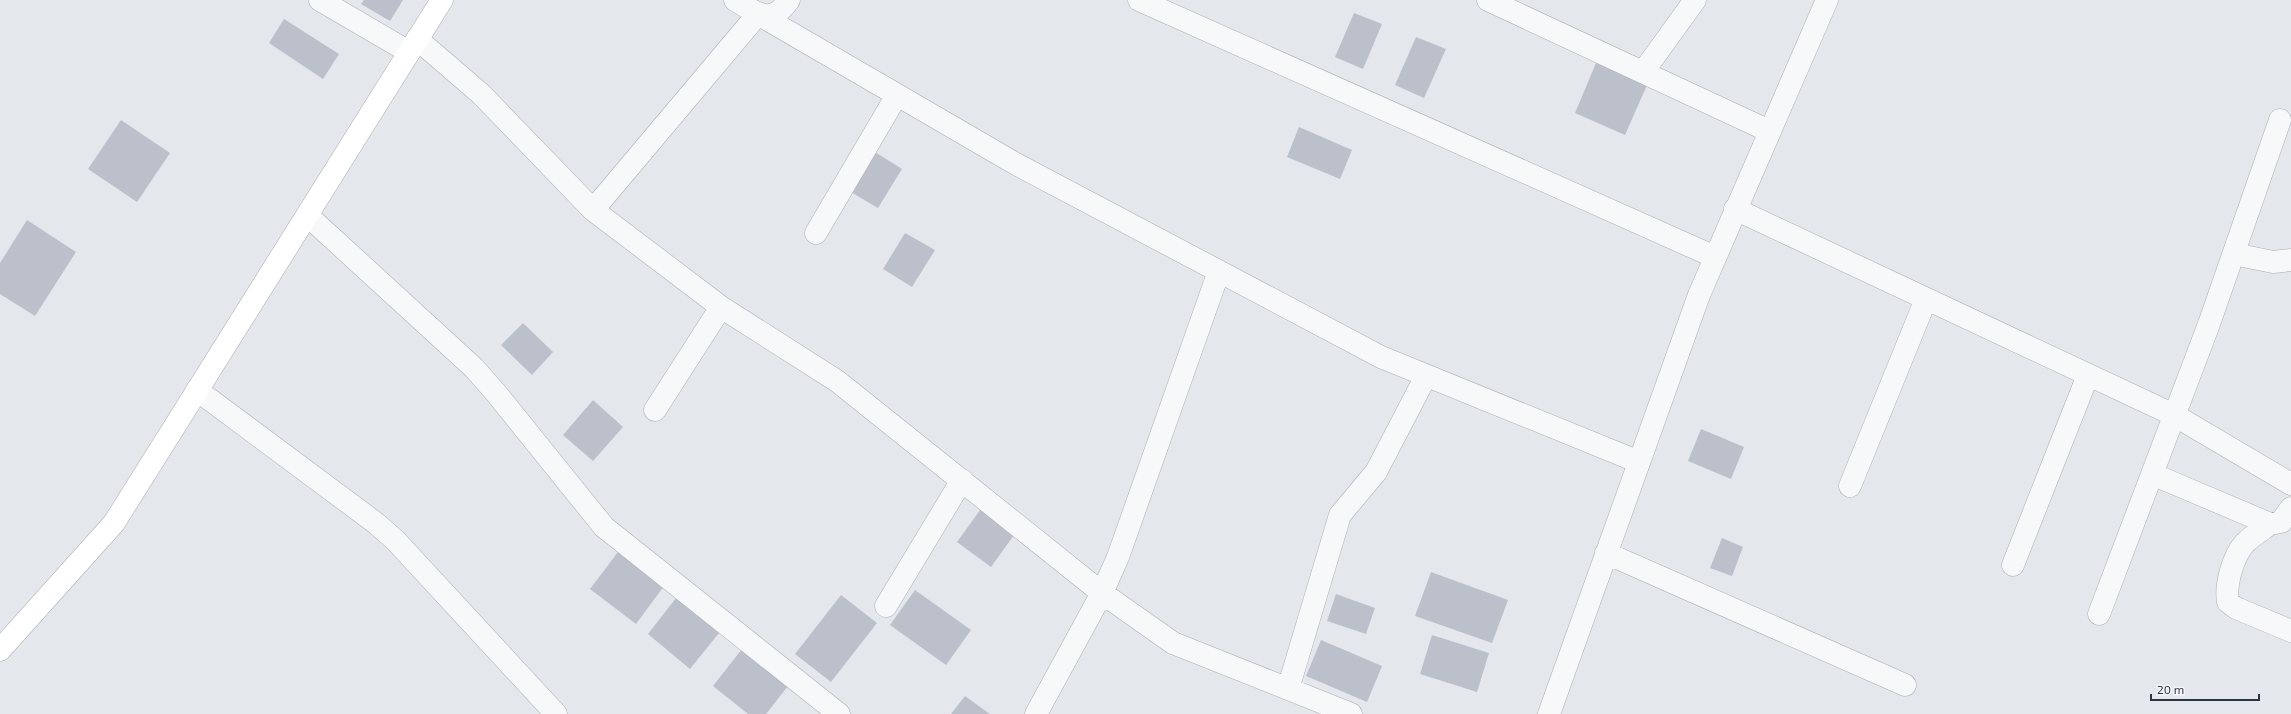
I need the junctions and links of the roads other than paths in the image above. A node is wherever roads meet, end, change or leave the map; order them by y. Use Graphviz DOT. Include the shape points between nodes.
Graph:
graph roads {
  1 [pos="320,0"];
  2 [pos="442,0"];
  3 [pos="735,0"];
  4 [pos="789,0"];
  5 [pos="1139,0"];
  6 [pos="1488,0"];
  7 [pos="1695,0"];
  8 [pos="1827,0"];
  9 [pos="758,14"];
  10 [pos="413,46"];
  11 [pos="1643,72"];
  12 [pos="898,95"];
  13 [pos="2280,120"];
  14 [pos="1769,131"];
  15 [pos="593,210"];
  16 [pos="1735,210"];
  17 [pos="306,215"];
  18 [pos="816,234"];
  19 [pos="2234,254"];
  20 [pos="1715,257"];
  21 [pos="2291,260"];
  22 [pos="1219,272"];
  23 [pos="1926,299"];
  24 [pos="721,307"];
  25 [pos="2088,375"];
  26 [pos="1426,376"];
  27 [pos="197,390"];
  28 [pos="655,410"];
  29 [pos="2174,415"];
  30 [pos="1639,462"];
  31 [pos="2152,474"];
  32 [pos="962,480"];
  33 [pos="2291,484"];
  34 [pos="1850,486"];
  35 [pos="2291,508"];
  36 [pos="2270,524"];
  37 [pos="1606,553"];
  38 [pos="2013,565"];
  39 [pos="1102,593"];
  40 [pos="886,606"];
  41 [pos="2099,614"];
  42 [pos="2291,631"];
  43 [pos="2,645"];
  44 [pos="1905,685"];
  45 [pos="1288,689"];
  46 [pos="556,714"];
  47 [pos="839,714"];
  48 [pos="1036,714"];
  49 [pos="1351,714"];
  50 [pos="1549,714"];
  1 -- 10 [label="street"];
  2 -- 10 [label="street"];
  3 -- 9 [label="street"];
  4 -- 9 [label="street" via="781,12 772,16"];
  5 -- 20 [label="street"];
  6 -- 11 [label="street"];
  7 -- 11 [label="street"];
  8 -- 14 [label="street"];
  9 -- 12 [label="street"];
  9 -- 15 [label="street"];
  10 -- 15 [label="street" via="482,94 574,194"];
  10 -- 17 [label="street"];
  11 -- 14 [label="street"];
  12 -- 18 [label="street"];
  12 -- 22 [label="street" via="1016,164"];
  13 -- 19 [label="street"];
  14 -- 16 [label="street"];
  15 -- 24 [label="street"];
  16 -- 20 [label="street"];
  16 -- 23 [label="street"];
  17 -- 27 [label="street"];
  17 -- 47 [label="street" via="474,368 604,527"];
  19 -- 21 [label="street" via="2273,262"];
  19 -- 29 [label="street"];
  20 -- 30 [label="street"];
  22 -- 26 [label="street" via="1381,357"];
  22 -- 39 [label="street" via="1118,556"];
  23 -- 25 [label="street"];
  23 -- 34 [label="street"];
  24 -- 28 [label="street"];
  24 -- 32 [label="street" via="837,381"];
  25 -- 29 [label="street"];
  25 -- 38 [label="street"];
  26 -- 30 [label="street"];
  26 -- 45 [label="street" via="1376,472 1340,515"];
  27 -- 43 [label="street" via="114,524"];
  27 -- 46 [label="street" via="377,524"];
  29 -- 31 [label="street"];
  29 -- 33 [label="street"];
  30 -- 37 [label="street"];
  31 -- 36 [label="street"];
  31 -- 41 [label="street"];
  32 -- 39 [label="street"];
  32 -- 40 [label="street"];
  35 -- 36 [label="street" via="2281,522"];
  36 -- 42 [label="street" via="2246,543 2238,553 2226,592 2228,602 2236,608"];
  37 -- 44 [label="street"];
  37 -- 50 [label="street"];
  39 -- 45 [label="street" via="1173,643"];
  39 -- 48 [label="street"];
  45 -- 49 [label="street"];
}
